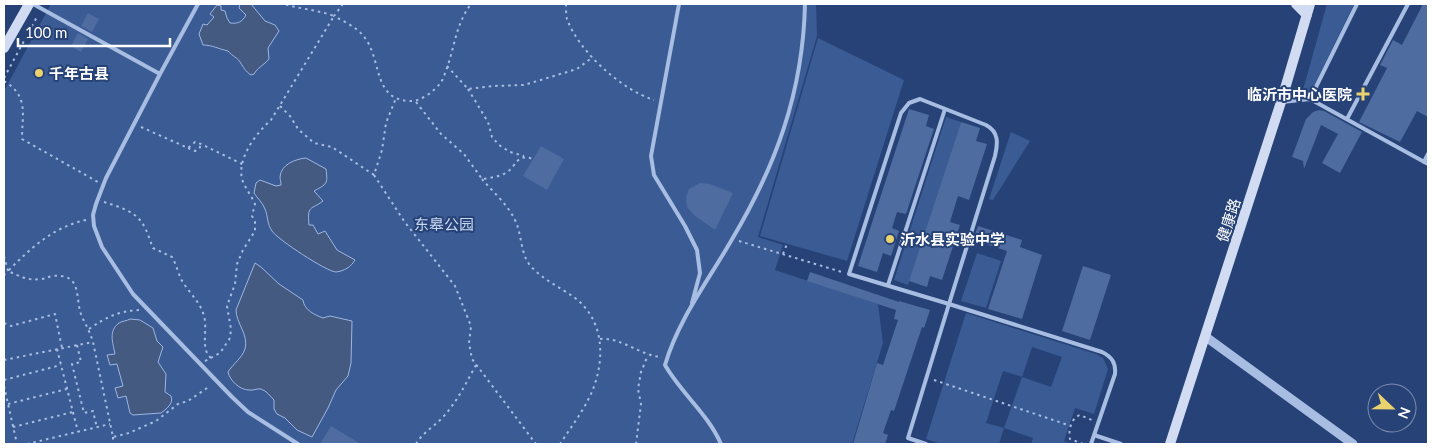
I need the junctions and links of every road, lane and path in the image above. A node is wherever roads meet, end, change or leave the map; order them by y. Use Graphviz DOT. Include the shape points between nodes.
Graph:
graph roads {
  1 [pos="29,4"];
  2 [pos="33,4"];
  3 [pos="198,4"];
  4 [pos="284,4"];
  5 [pos="343,4"];
  6 [pos="471,4"];
  7 [pos="566,4"];
  8 [pos="679,4"];
  9 [pos="805,4"];
  10 [pos="1296,4"];
  11 [pos="1310,4"];
  12 [pos="1357,4"];
  13 [pos="1408,4"];
  14 [pos="42,9"];
  15 [pos="1306,14"];
  16 [pos="334,16"];
  17 [pos="4,48"];
  18 [pos="593,57"];
  19 [pos="447,66"];
  20 [pos="160,74"];
  21 [pos="4,78"];
  22 [pos="4,82"];
  23 [pos="468,89"];
  24 [pos="396,98"];
  25 [pos="1310,99"];
  26 [pos="660,101"];
  27 [pos="416,102"];
  28 [pos="1281,102"];
  29 [pos="280,106"];
  30 [pos="946,109"];
  31 [pos="1347,119"];
  32 [pos="134,124"];
  33 [pos="201,144"];
  34 [pos="188,148"];
  35 [pos="1428,154"];
  36 [pos="526,157"];
  37 [pos="533,159"];
  38 [pos="1426,163"];
  39 [pos="242,164"];
  40 [pos="374,175"];
  41 [pos="482,179"];
  42 [pos="103,185"];
  43 [pos="97,199"];
  44 [pos="94,218"];
  45 [pos="733,239"];
  46 [pos="787,244"];
  47 [pos="783,254"];
  48 [pos="4,256"];
  49 [pos="8,270"];
  50 [pos="849,274"];
  51 [pos="4,275"];
  52 [pos="888,286"];
  53 [pos="949,304"];
  54 [pos="691,308"];
  55 [pos="150,312"];
  56 [pos="4,324"];
  57 [pos="89,329"];
  58 [pos="1206,337"];
  59 [pos="600,339"];
  60 [pos="93,342"];
  61 [pos="77,345"];
  62 [pos="62,348"];
  63 [pos="57,349"];
  64 [pos="648,355"];
  65 [pos="212,358"];
  66 [pos="667,358"];
  67 [pos="4,360"];
  68 [pos="198,362"];
  69 [pos="476,365"];
  70 [pos="61,366"];
  71 [pos="927,377"];
  72 [pos="4,380"];
  73 [pos="217,382"];
  74 [pos="4,386"];
  75 [pos="67,389"];
  76 [pos="8,404"];
  77 [pos="73,412"];
  78 [pos="110,424"];
  79 [pos="1071,426"];
  80 [pos="13,427"];
  81 [pos="97,428"];
  82 [pos="1097,428"];
  83 [pos="78,432"];
  84 [pos="1094,435"];
  85 [pos="112,437"];
  86 [pos="17,444"];
  87 [pos="27,444"];
  88 [pos="113,444"];
  89 [pos="298,444"];
  90 [pos="416,444"];
  91 [pos="536,444"];
  92 [pos="560,444"];
  93 [pos="636,444"];
  94 [pos="721,444"];
  95 [pos="926,444"];
  96 [pos="1082,444"];
  97 [pos="1091,444"];
  98 [pos="1121,444"];
  99 [pos="1170,444"];
  100 [pos="1353,444"];
  1 -- 17 [label="main road"];
  2 -- 14 [label="lane"];
  3 -- 20 [label="lane"];
  4 -- 16 [label="path"];
  5 -- 16 [label="path"];
  6 -- 19 [label="path" via="462,16"];
  7 -- 18 [label="path" via="567,18"];
  8 -- 26 [label="lane"];
  9 -- 45 [label="lane" via="802,58 781,138"];
  10 -- 15 [label="main road"];
  11 -- 15 [label="main road, 健康路"];
  12 -- 25 [label="lane"];
  13 -- 31 [label="lane"];
  14 -- 20 [label="lane"];
  14 -- 21 [label="path"];
  15 -- 28 [label="main road, 健康路"];
  16 -- 24 [label="path" via="352,25 365,38 387,93"];
  16 -- 29 [label="path"];
  18 -- 23 [label="path" via="577,69 524,85"];
  18 -- 26 [label="path" via="622,84 644,97"];
  19 -- 23 [label="path"];
  19 -- 27 [label="path" via="442,81"];
  20 -- 32 [label="lane"];
  22 -- 42 [label="path" via="22,100 20,139"];
  23 -- 36 [label="path" via="488,122 492,137 510,152"];
  24 -- 27 [label="path"];
  24 -- 40 [label="path" via="386,123"];
  25 -- 28 [label="lane"];
  25 -- 31 [label="lane"];
  26 -- 54 [label="lane" via="651,156 654,175 697,250 700,273"];
  27 -- 41 [label="path" via="441,134 464,154"];
  28 -- 58 [label="main road, 健康路"];
  29 -- 39 [label="path" via="250,145"];
  29 -- 40 [label="path" via="314,143 332,147"];
  30 -- 50 [label="lane" via="920,99 904,106"];
  30 -- 52 [label="lane"];
  30 -- 53 [label="lane" via="991,128 998,142"];
  31 -- 38 [label="lane"];
  32 -- 34 [label="path"];
  32 -- 42 [label="lane"];
  33 -- 34 [label="path" via="195,142"];
  33 -- 34 [label="path" via="195,151"];
  33 -- 39 [label="path"];
  35 -- 38 [label="lane"];
  36 -- 37 [label="path"];
  36 -- 41 [label="path" via="506,173"];
  39 -- 65 [label="path" via="242,178 255,204 252,216 256,226 237,264 235,284 227,306 230,338 220,353"];
  40 -- 69 [label="path" via="404,222 455,286 471,326 469,343"];
  41 -- 59 [label="path" via="515,220 522,251 530,264 585,307"];
  42 -- 43 [label="lane"];
  43 -- 44 [label="lane"];
  43 -- 65 [label="path" via="130,211 145,227 154,248 172,257 181,278 202,310 206,352"];
  44 -- 49 [label="path" via="76,222 46,236"];
  44 -- 55 [label="lane" via="97,237 106,255"];
  45 -- 47 [label="path"];
  45 -- 54 [label="lane"];
  46 -- 47 [label="path"];
  47 -- 50 [label="path"];
  48 -- 49 [label="path"];
  49 -- 51 [label="path"];
  49 -- 57 [label="path" via="31,280 62,276 72,281 77,287 81,315"];
  50 -- 52 [label="lane"];
  52 -- 53 [label="lane"];
  53 -- 71 [label="lane"];
  53 -- 82 [label="lane" via="1107,354 1114,363 1115,374"];
  54 -- 66 [label="lane"];
  55 -- 57 [label="path" via="128,310 116,313"];
  55 -- 68 [label="lane"];
  56 -- 62 [label="path" via="11,326 55,314"];
  57 -- 60 [label="path"];
  58 -- 99 [label="main road, 健康路"];
  58 -- 100 [label="street"];
  59 -- 64 [label="path" via="608,338"];
  59 -- 92 [label="path" via="595,384 588,401"];
  60 -- 61 [label="path"];
  60 -- 78 [label="path"];
  61 -- 62 [label="path"];
  61 -- 81 [label="path" via="82,362 72,364 84,413 93,411"];
  62 -- 63 [label="path"];
  63 -- 67 [label="path"];
  63 -- 70 [label="path"];
  64 -- 66 [label="path"];
  64 -- 93 [label="path" via="640,372 638,390 641,404"];
  65 -- 68 [label="path"];
  66 -- 94 [label="lane" via="664,365 672,379 706,417"];
  68 -- 73 [label="lane"];
  69 -- 90 [label="path" via="455,403"];
  69 -- 91 [label="path"];
  70 -- 72 [label="path"];
  70 -- 75 [label="path"];
  71 -- 79 [label="path"];
  71 -- 95 [label="lane" via="908,438"];
  73 -- 85 [label="path" via="156,421"];
  73 -- 89 [label="lane" via="248,412"];
  74 -- 76 [label="path"];
  75 -- 76 [label="path"];
  75 -- 77 [label="path"];
  76 -- 80 [label="path"];
  77 -- 80 [label="path"];
  77 -- 83 [label="path"];
  78 -- 81 [label="path"];
  78 -- 85 [label="path"];
  79 -- 82 [label="path" via="1075,417 1080,416 1093,420"];
  79 -- 96 [label="path" via="1070,439"];
  80 -- 86 [label="path"];
  81 -- 83 [label="path"];
  82 -- 84 [label="lane"];
  83 -- 87 [label="path"];
  84 -- 97 [label="lane"];
  84 -- 98 [label="lane"];
  85 -- 88 [label="path"];
}
